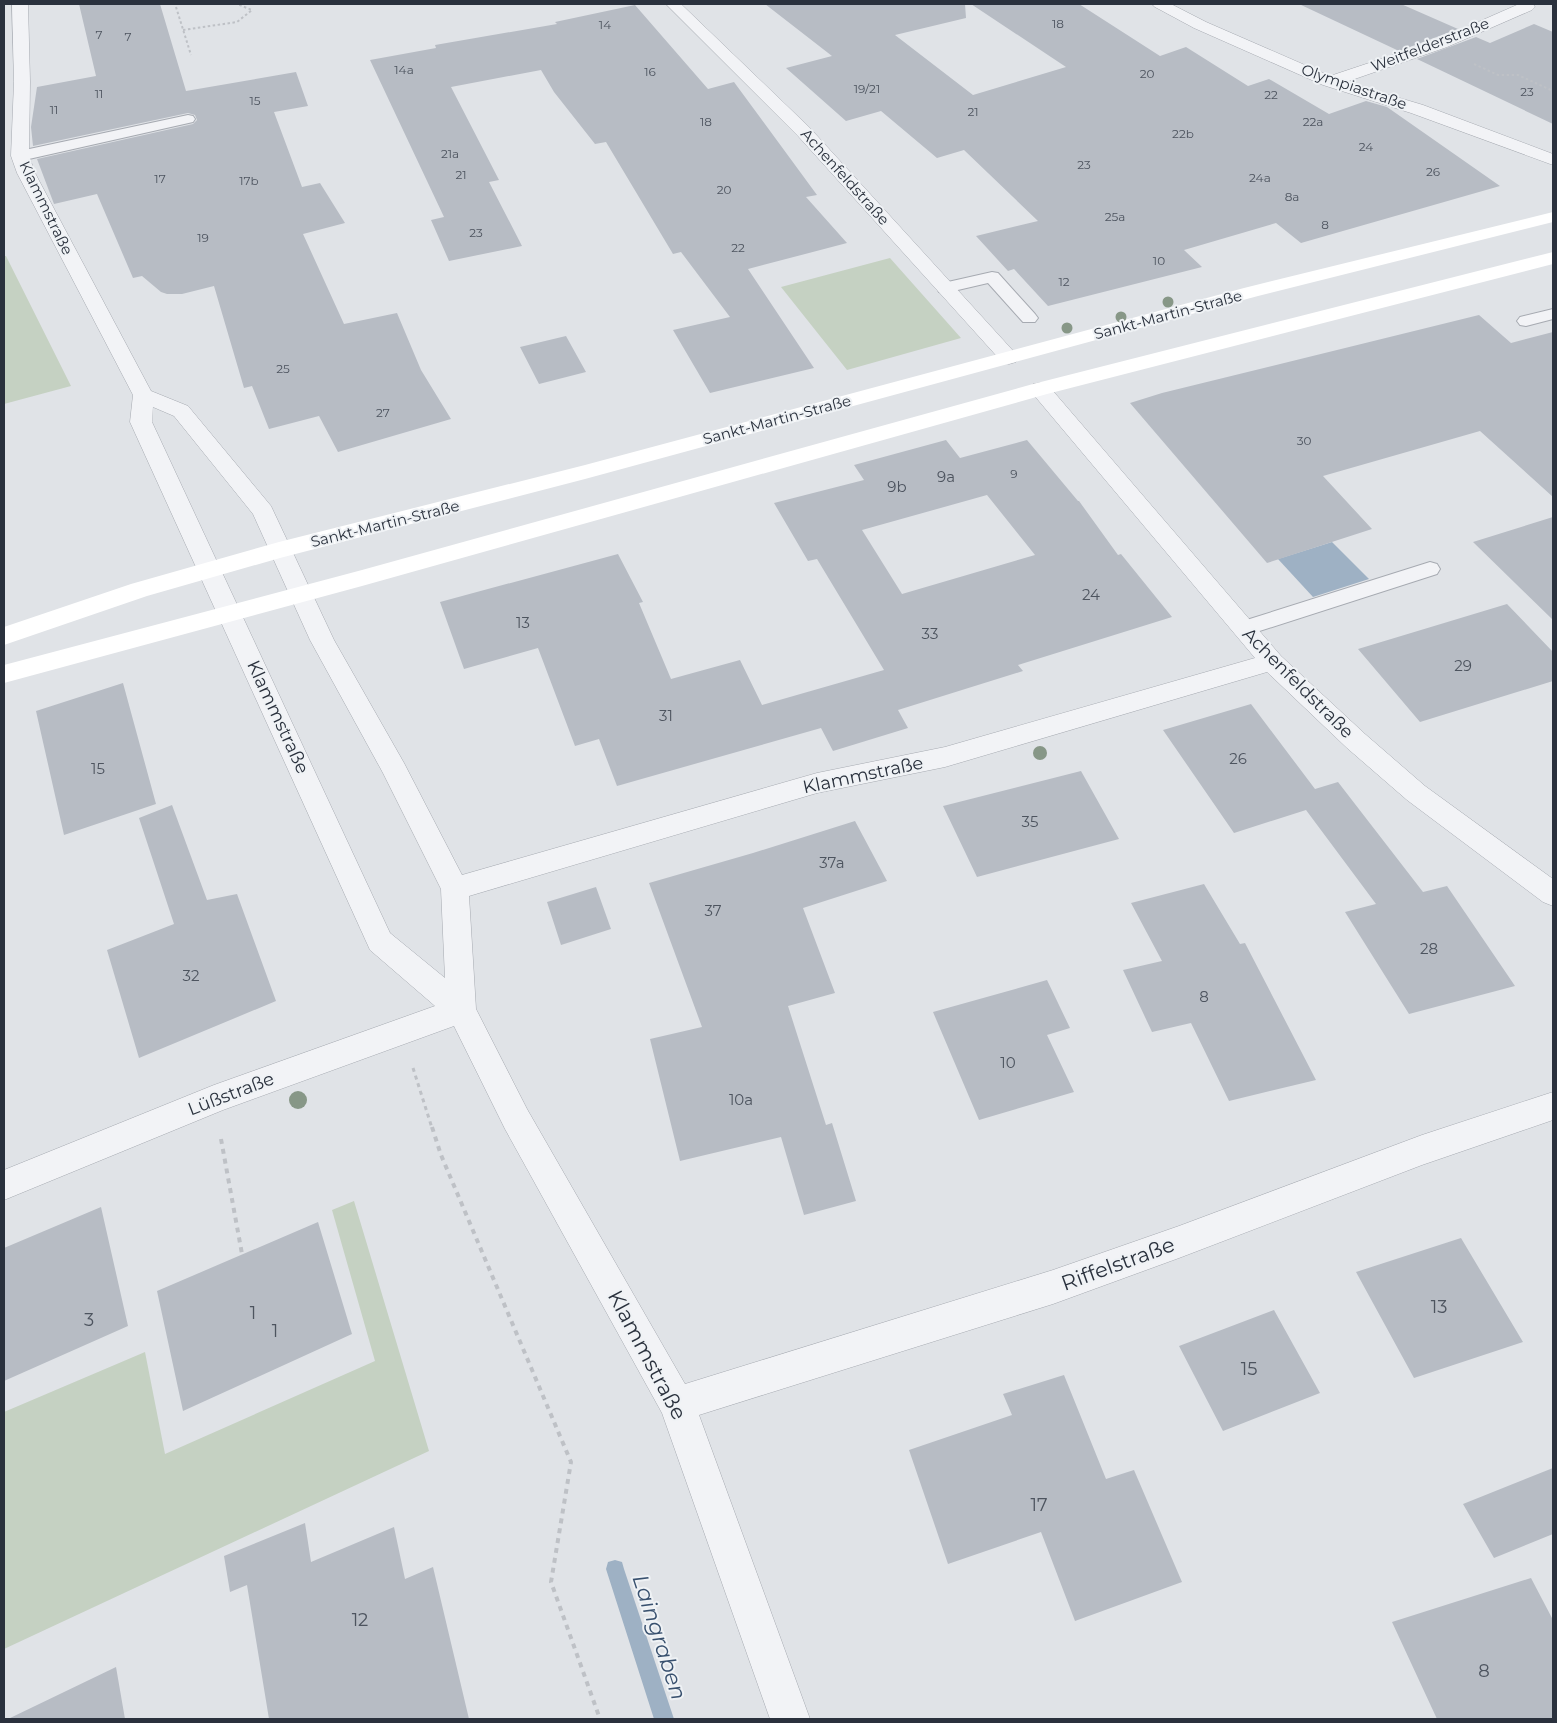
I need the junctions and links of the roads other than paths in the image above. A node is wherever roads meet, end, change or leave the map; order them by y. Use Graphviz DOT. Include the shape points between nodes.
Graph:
graph roads {
  1 [pos="20,4"];
  2 [pos="673,4"];
  3 [pos="1160,4"];
  4 [pos="1526,4"];
  5 [pos="1329,82"];
  6 [pos="188,119"];
  7 [pos="1553,160"];
  8 [pos="19,168"];
  9 [pos="1553,217"];
  10 [pos="1553,258"];
  11 [pos="946,288"];
  12 [pos="1553,314"];
  13 [pos="1029,318"];
  14 [pos="1526,321"];
  15 [pos="1009,358"];
  16 [pos="1040,390"];
  17 [pos="143,395"];
  18 [pos="279,550"];
  19 [pos="1430,569"];
  20 [pos="208,570"];
  21 [pos="300,593"];
  22 [pos="228,612"];
  23 [pos="1244,628"];
  24 [pos="4,636"];
  25 [pos="1272,662"];
  26 [pos="4,674"];
  27 [pos="455,888"];
  28 [pos="1553,894"];
  29 [pos="461,1010"];
  30 [pos="1553,1106"];
  31 [pos="4,1185"];
  32 [pos="677,1404"];
  33 [pos="790,1719"];
  1 -- 8 [label="street, Klammstraße"];
  2 -- 11 [label="street, Achenfeldstraße" via="804,132"];
  3 -- 5 [label="street, Olympiastraße"];
  4 -- 5 [label="street, Weitfelderstraße" via="1526,7 1435,46"];
  5 -- 7 [label="street, Olympiastraße" via="1417,109"];
  6 -- 8 [label="lane"];
  8 -- 17 [label="street, Klammstraße"];
  9 -- 15 [label="main road, Sankt-Martin-Straße" via="1251,292"];
  10 -- 16 [label="main road"];
  11 -- 13 [label="lane" via="992,277"];
  11 -- 15 [label="street, Achenfeldstraße"];
  12 -- 14 [label="lane"];
  15 -- 18 [label="main road, Sankt-Martin-Straße" via="517,490"];
  16 -- 21 [label="main road"];
  16 -- 23 [label="street, Achenfeldstraße"];
  17 -- 18 [label="street, Klammstraße" via="181,411 263,511"];
  17 -- 20 [label="street, Klammstraße" via="141,422"];
  18 -- 20 [label="main road, Sankt-Martin-Straße"];
  18 -- 21 [label="street, Klammstraße"];
  19 -- 23 [label="lane"];
  20 -- 22 [label="street, Klammstraße"];
  20 -- 24 [label="main road, Sankt-Martin-Straße"];
  21 -- 22 [label="main road"];
  21 -- 27 [label="street, Klammstraße"];
  22 -- 26 [label="main road"];
  22 -- 29 [label="street, Klammstraße" via="380,941"];
  23 -- 25 [label="street, Achenfeldstraße"];
  25 -- 27 [label="street, Klammstraße" via="945,757 817,783"];
  25 -- 28 [label="street, Achenfeldstraße" via="1416,793"];
  27 -- 29 [label="street, Klammstraße"];
  29 -- 31 [label="street, Lüßstraße" via="214,1099"];
  29 -- 32 [label="street, Klammstraße" via="516,1119"];
  30 -- 32 [label="street, Riffelstraße" via="1422,1150 1053,1287"];
  32 -- 33 [label="street, Klammstraße"];
}
